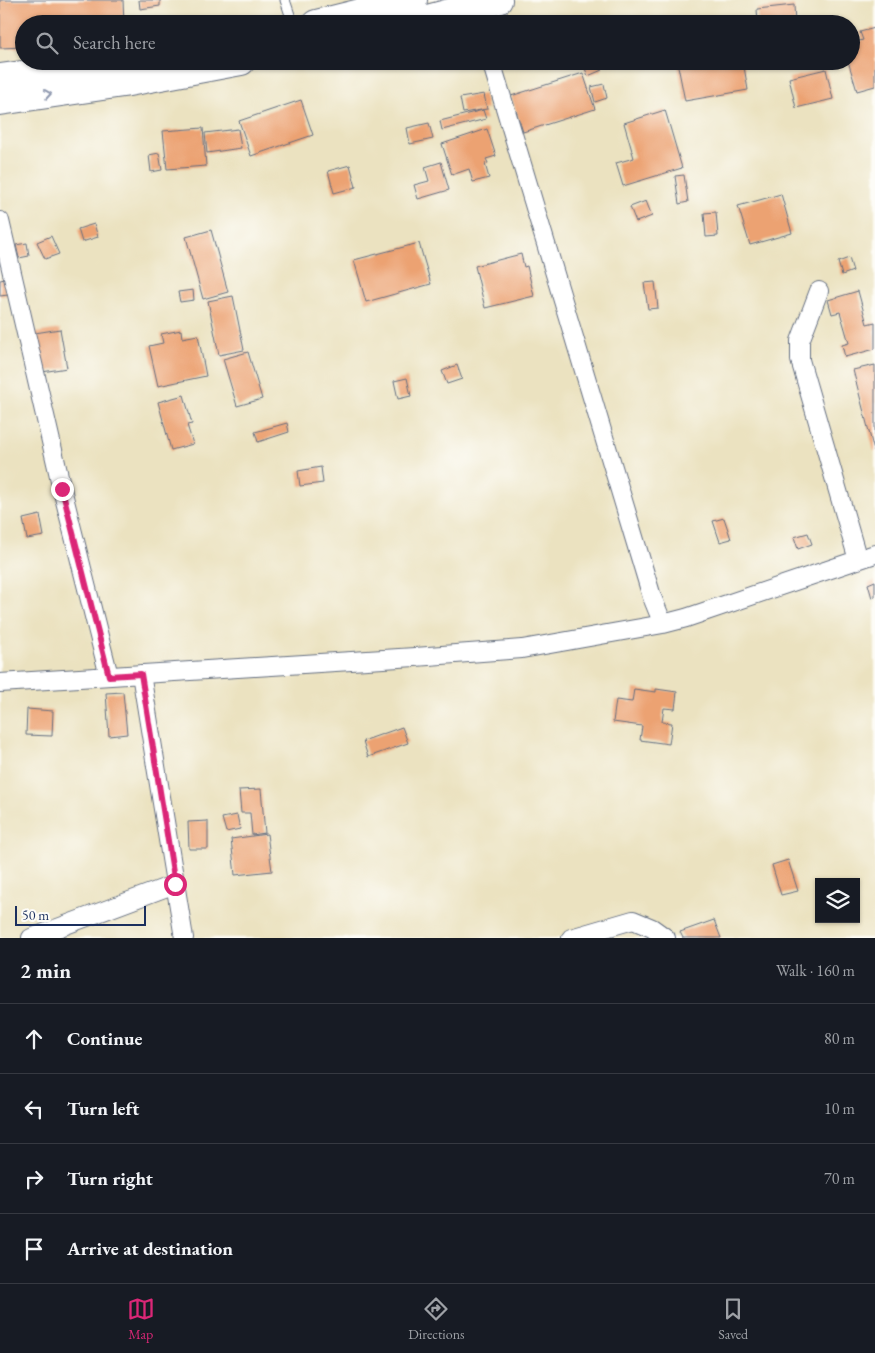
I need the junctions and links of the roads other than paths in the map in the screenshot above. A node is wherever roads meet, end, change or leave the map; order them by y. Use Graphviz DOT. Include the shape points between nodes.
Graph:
graph roads {
  1 [pos="285,0"];
  2 [pos="413,0"];
  3 [pos="484,10"];
  4 [pos="290,15"];
  5 [pos="352,15"];
  6 [pos="457,15"];
  7 [pos="56,70"];
  8 [pos="192,70"];
  9 [pos="495,70"];
  10 [pos="0,78"];
  11 [pos="0,101"];
  12 [pos="0,221"];
  13 [pos="819,291"];
  14 [pos="875,554"];
  15 [pos="858,560"];
  16 [pos="663,624"];
  17 [pos="141,674"];
  18 [pos="109,676"];
  19 [pos="0,683"];
  20 [pos="175,884"];
  21 [pos="31,938"];
  22 [pos="184,938"];
  23 [pos="571,938"];
  24 [pos="666,938"];
  1 -- 4 [label="lane"];
  2 -- 5 [label="highway"];
  3 -- 6 [label="highway"];
  7 -- 10 [label="highway"];
  11 -- 8 [label="highway, one-way"];
  9 -- 16 [label="street" via="652,598"];
  12 -- 18 [label="street"];
  13 -- 15 [label="street" via="800,342 800,360"];
  14 -- 15 [label="street"];
  15 -- 16 [label="street"];
  16 -- 17 [label="street" via="522,649"];
  17 -- 18 [label="street"];
  17 -- 20 [label="street"];
  18 -- 19 [label="street"];
  20 -- 21 [label="street"];
  20 -- 22 [label="street"];
  23 -- 24 [label="street" via="633,920"];
}
